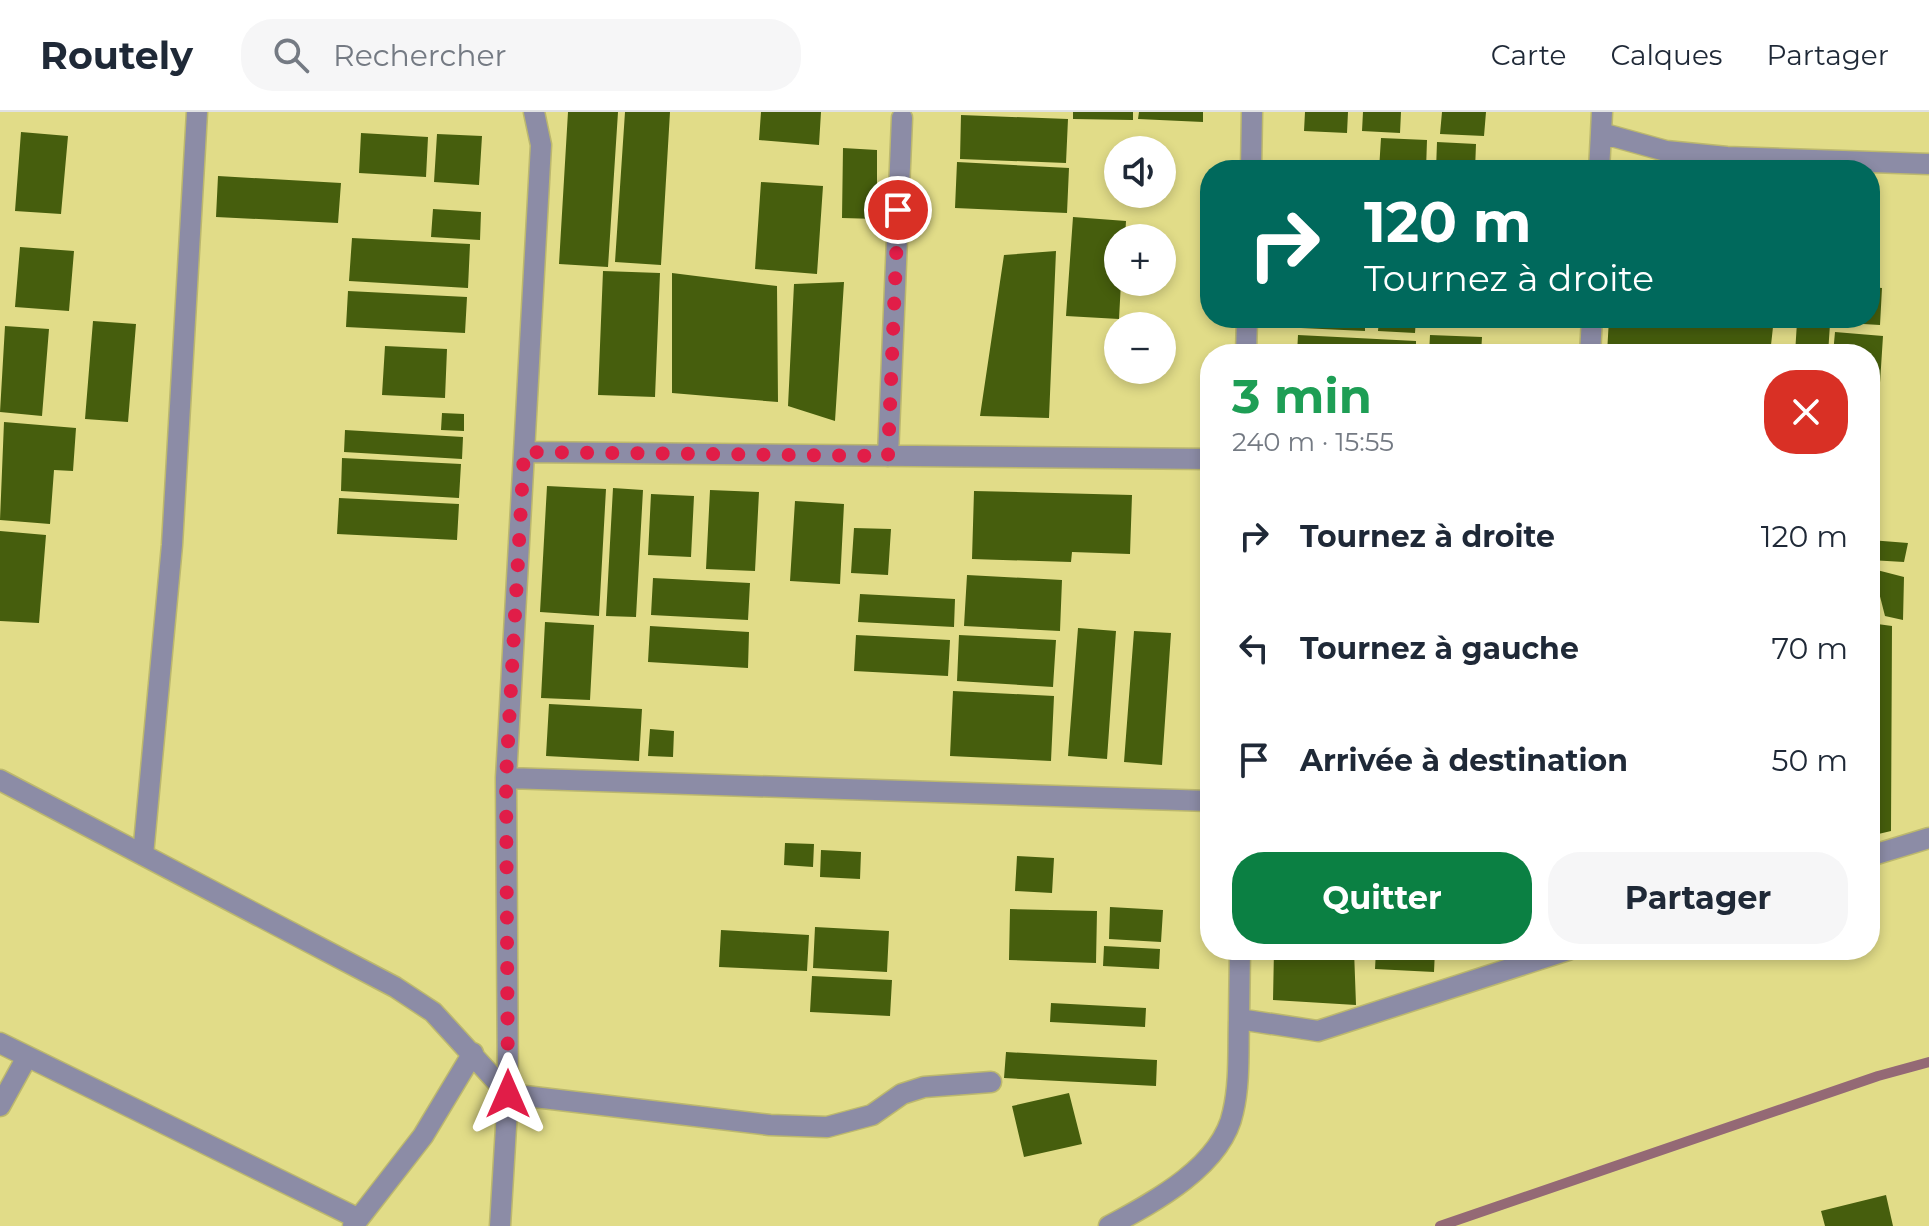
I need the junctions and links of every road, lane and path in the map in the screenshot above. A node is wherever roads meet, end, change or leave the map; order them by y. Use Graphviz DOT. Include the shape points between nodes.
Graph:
graph roads {
  1 [pos="197,112"];
  2 [pos="534,112"];
  3 [pos="1252,112"];
  4 [pos="1602,112"];
  5 [pos="902,118"];
  6 [pos="1601,133"];
  7 [pos="1251,160"];
  8 [pos="1600,160"];
  9 [pos="1814,160"];
  10 [pos="1880,162"];
  11 [pos="1929,164"];
  12 [pos="524,452"];
  13 [pos="888,456"];
  14 [pos="1200,459"];
  15 [pos="506,778"];
  16 [pos="0,780"];
  17 [pos="1200,801"];
  18 [pos="1929,838"];
  19 [pos="1880,853"];
  20 [pos="143,855"];
  21 [pos="1240,960"];
  22 [pos="1537,960"];
  23 [pos="1239,1019"];
  24 [pos="0,1043"];
  25 [pos="473,1053"];
  26 [pos="27,1057"];
  27 [pos="991,1082"];
  28 [pos="508,1094"];
  29 [pos="0,1106"];
  30 [pos="355,1222"];
  31 [pos="500,1226"];
  32 [pos="1109,1226"];
  1 -- 20 [label="street" via="172,545"];
  2 -- 12 [label="street" via="541,145"];
  3 -- 7 [label="street"];
  4 -- 6 [label="street"];
  5 -- 13 [label="street"];
  6 -- 8 [label="street"];
  6 -- 9 [label="street" via="1666,151"];
  10 -- 11 [label="street"];
  12 -- 13 [label="street"];
  12 -- 15 [label="street"];
  13 -- 14 [label="street"];
  15 -- 17 [label="street"];
  15 -- 28 [label="street"];
  16 -- 20 [label="street"];
  18 -- 19 [label="street"];
  20 -- 25 [label="street" via="395,987 433,1012"];
  21 -- 23 [label="street"];
  22 -- 23 [label="street" via="1318,1031"];
  23 -- 32 [label="street" via="1233,1114 1214,1155 1155,1202"];
  24 -- 26 [label="street"];
  25 -- 28 [label="street"];
  25 -- 30 [label="street" via="423,1136"];
  26 -- 29 [label="street"];
  26 -- 30 [label="street"];
  27 -- 28 [label="street" via="924,1087 902,1094 872,1115 827,1127"];
  28 -- 31 [label="street"];
}
